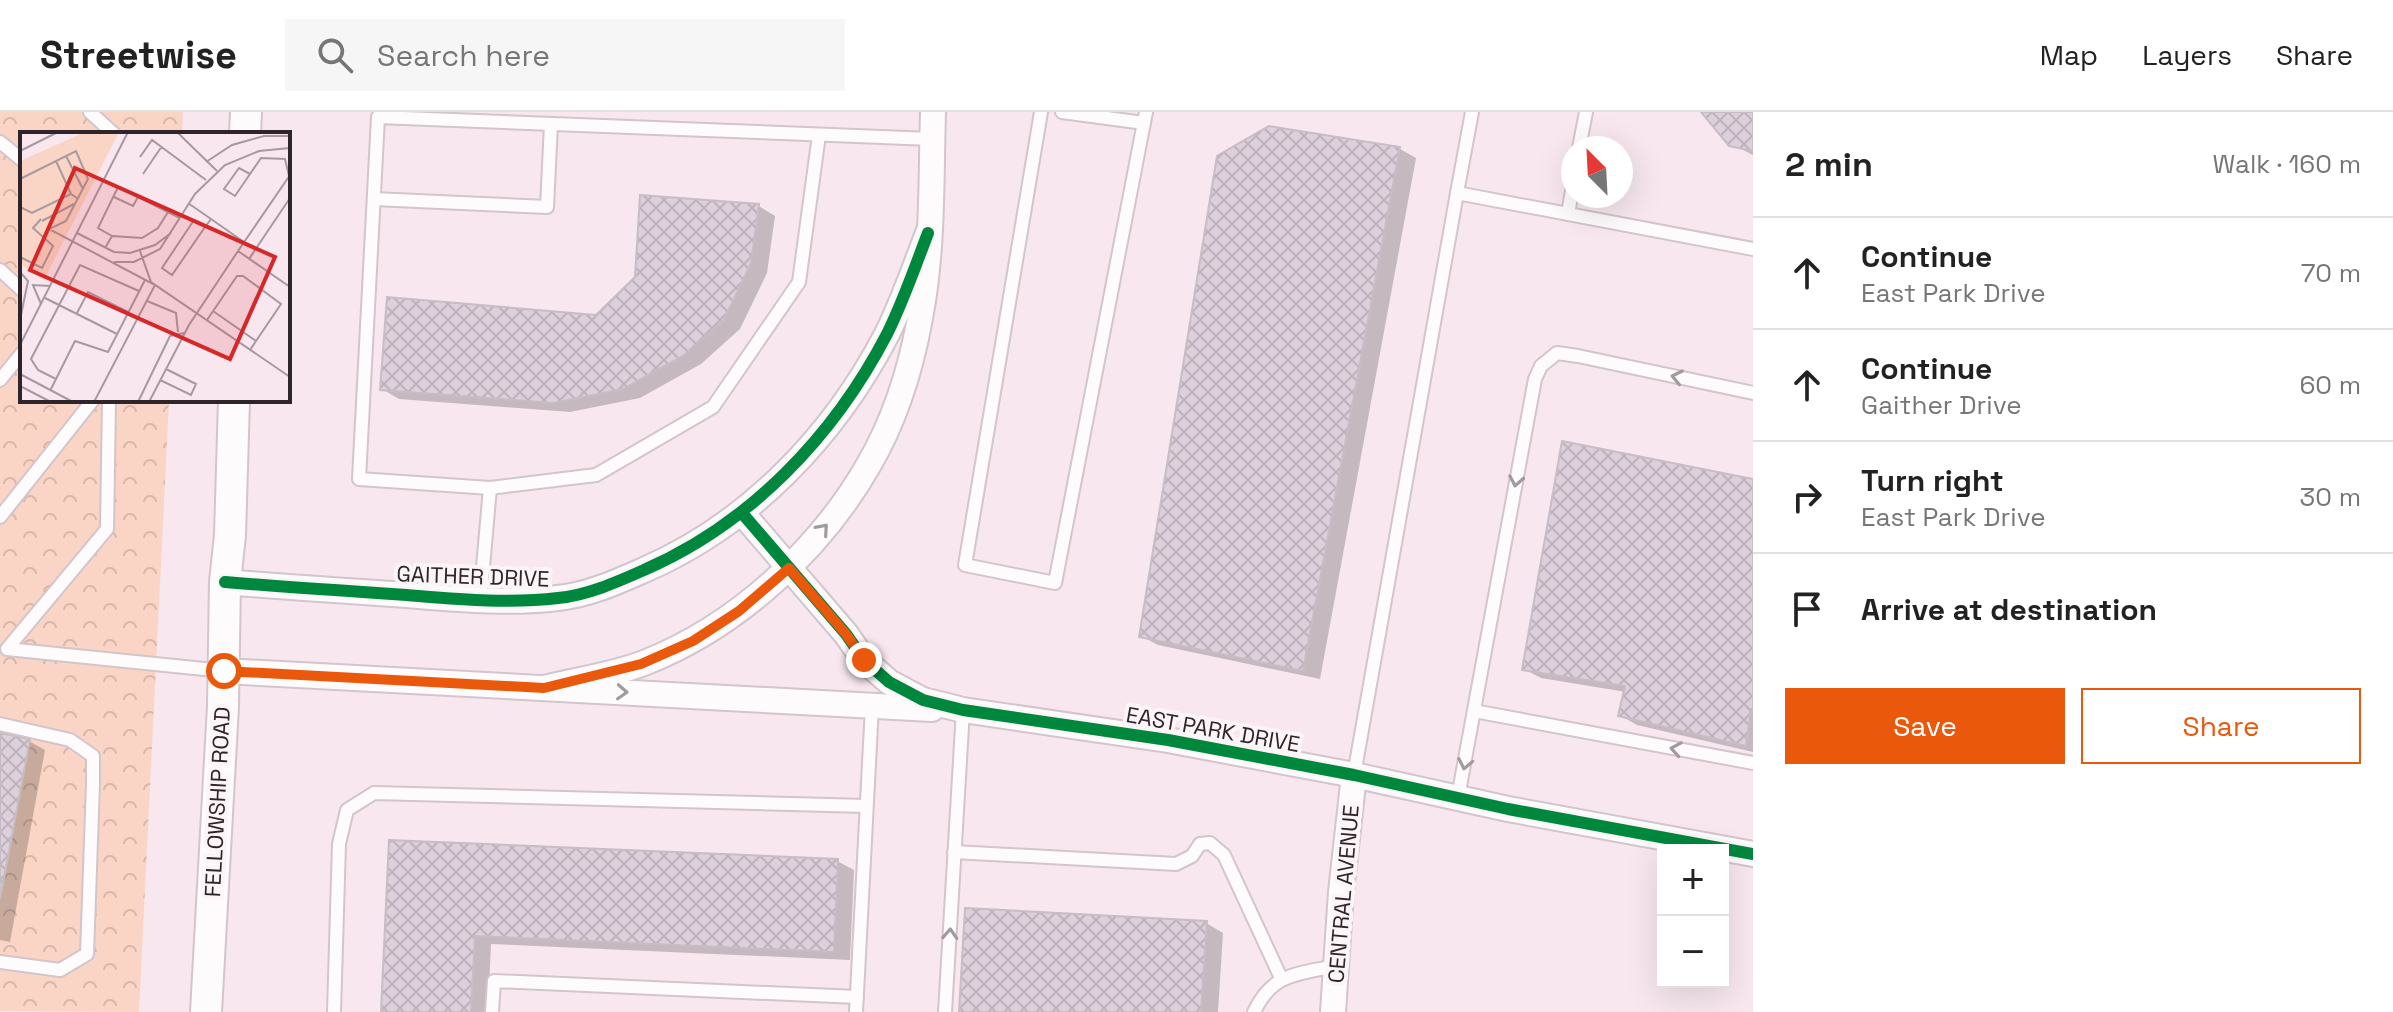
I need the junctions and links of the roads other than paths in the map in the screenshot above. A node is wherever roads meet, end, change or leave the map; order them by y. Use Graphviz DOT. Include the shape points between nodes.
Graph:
graph roads {
  1 [pos="90,112"];
  2 [pos="246,112"];
  3 [pos="933,112"];
  4 [pos="1041,112"];
  5 [pos="1062,112"];
  6 [pos="1472,112"];
  7 [pos="1586,112"];
  8 [pos="1145,118"];
  9 [pos="551,124"];
  10 [pos="112,132"];
  11 [pos="245,132"];
  12 [pos="819,135"];
  13 [pos="1581,136"];
  14 [pos="932,139"];
  15 [pos="0,142"];
  16 [pos="20,158"];
  17 [pos="1457,193"];
  18 [pos="374,199"];
  19 [pos="1569,208"];
  20 [pos="1568,214"];
  21 [pos="928,233"];
  22 [pos="1753,249"];
  23 [pos="0,270"];
  24 [pos="20,288"];
  25 [pos="20,355"];
  26 [pos="0,380"];
  27 [pos="1753,393"];
  28 [pos="91,402"];
  29 [pos="109,402"];
  30 [pos="234,402"];
  31 [pos="490,488"];
  32 [pos="742,513"];
  33 [pos="0,517"];
  34 [pos="789,568"];
  35 [pos="225,582"];
  36 [pos="480,601"];
  37 [pos="3,647"];
  38 [pos="224,671"];
  39 [pos="544,688"];
  40 [pos="872,706"];
  41 [pos="963,710"];
  42 [pos="1474,711"];
  43 [pos="0,724"];
  44 [pos="1753,763"];
  45 [pos="1354,775"];
  46 [pos="1458,797"];
  47 [pos="866,806"];
  48 [pos="954,852"];
  49 [pos="1753,854"];
  50 [pos="0,962"];
  51 [pos="1335,966"];
  52 [pos="1281,978"];
  53 [pos="857,997"];
  54 [pos="206,1012"];
  55 [pos="334,1012"];
  56 [pos="492,1012"];
  57 [pos="856,1012"];
  58 [pos="945,1012"];
  59 [pos="1254,1012"];
  60 [pos="1333,1012"];
  1 -- 10 [label="lane"];
  2 -- 11 [label="street"];
  3 -- 14 [label="street, GAITHER DRIVE"];
  4 -- 8 [label="lane" via="965,565 1055,583"];
  5 -- 8 [label="lane"];
  6 -- 17 [label="lane"];
  7 -- 13 [label="lane"];
  9 -- 12 [label="lane"];
  9 -- 18 [label="lane" via="378,117"];
  9 -- 18 [label="lane" via="547,207"];
  12 -- 14 [label="lane"];
  12 -- 31 [label="lane" via="799,282 713,407 596,475"];
  14 -- 21 [label="street, GAITHER DRIVE"];
  15 -- 16 [label="lane"];
  17 -- 20 [label="lane"];
  17 -- 45 [label="lane"];
  18 -- 31 [label="lane" via="359,479"];
  19 -- 20 [label="lane"];
  20 -- 22 [label="lane"];
  21 -- 32 [label="street, GAITHER DRIVE" via="888,332 862,379 832,423"];
  34 -- 21 [label="street, GAITHER DRIVE, one-way" via="851,493 885,433 912,357"];
  23 -- 24 [label="lane"];
  25 -- 26 [label="lane"];
  27 -- 42 [label="lane, one-way" via="1557,353 1541,366"];
  28 -- 33 [label="lane"];
  29 -- 37 [label="lane" via="107,529"];
  30 -- 35 [label="street, FELLOWSHIP ROAD"];
  31 -- 36 [label="lane"];
  32 -- 34 [label="street, EAST PARK DRIVE"];
  32 -- 36 [label="street, GAITHER DRIVE" via="674,557 593,591"];
  34 -- 39 [label="street, GAITHER DRIVE" via="693,641 641,664"];
  34 -- 41 [label="street, EAST PARK DRIVE" via="864,660 889,682 923,700"];
  35 -- 36 [label="street, GAITHER DRIVE"];
  35 -- 38 [label="street, FELLOWSHIP ROAD"];
  37 -- 38 [label="lane"];
  38 -- 39 [label="street, EAST PARK DRIVE"];
  38 -- 54 [label="street, FELLOWSHIP ROAD"];
  39 -- 40 [label="street, EAST PARK DRIVE, one-way"];
  40 -- 41 [label="street, EAST PARK DRIVE"];
  40 -- 47 [label="lane"];
  41 -- 45 [label="street, EAST PARK DRIVE" via="1168,740"];
  41 -- 48 [label="lane"];
  44 -- 42 [label="lane, one-way"];
  42 -- 46 [label="lane, one-way"];
  43 -- 50 [label="lane" via="70,740 93,756 87,954 60,970"];
  45 -- 46 [label="street, EAST PARK DRIVE"];
  45 -- 51 [label="street, CENTRAL AVENUE"];
  46 -- 49 [label="street, EAST PARK DRIVE"];
  47 -- 53 [label="lane"];
  47 -- 55 [label="lane" via="374,793 347,810 339,844"];
  48 -- 52 [label="lane" via="1176,864 1192,856 1200,844 1210,843 1224,855"];
  58 -- 48 [label="lane, one-way"];
  51 -- 52 [label="lane"];
  51 -- 60 [label="street, CENTRAL AVENUE"];
  52 -- 59 [label="lane" via="1260,998"];
  53 -- 56 [label="lane" via="494,981"];
  53 -- 57 [label="lane"];
}
